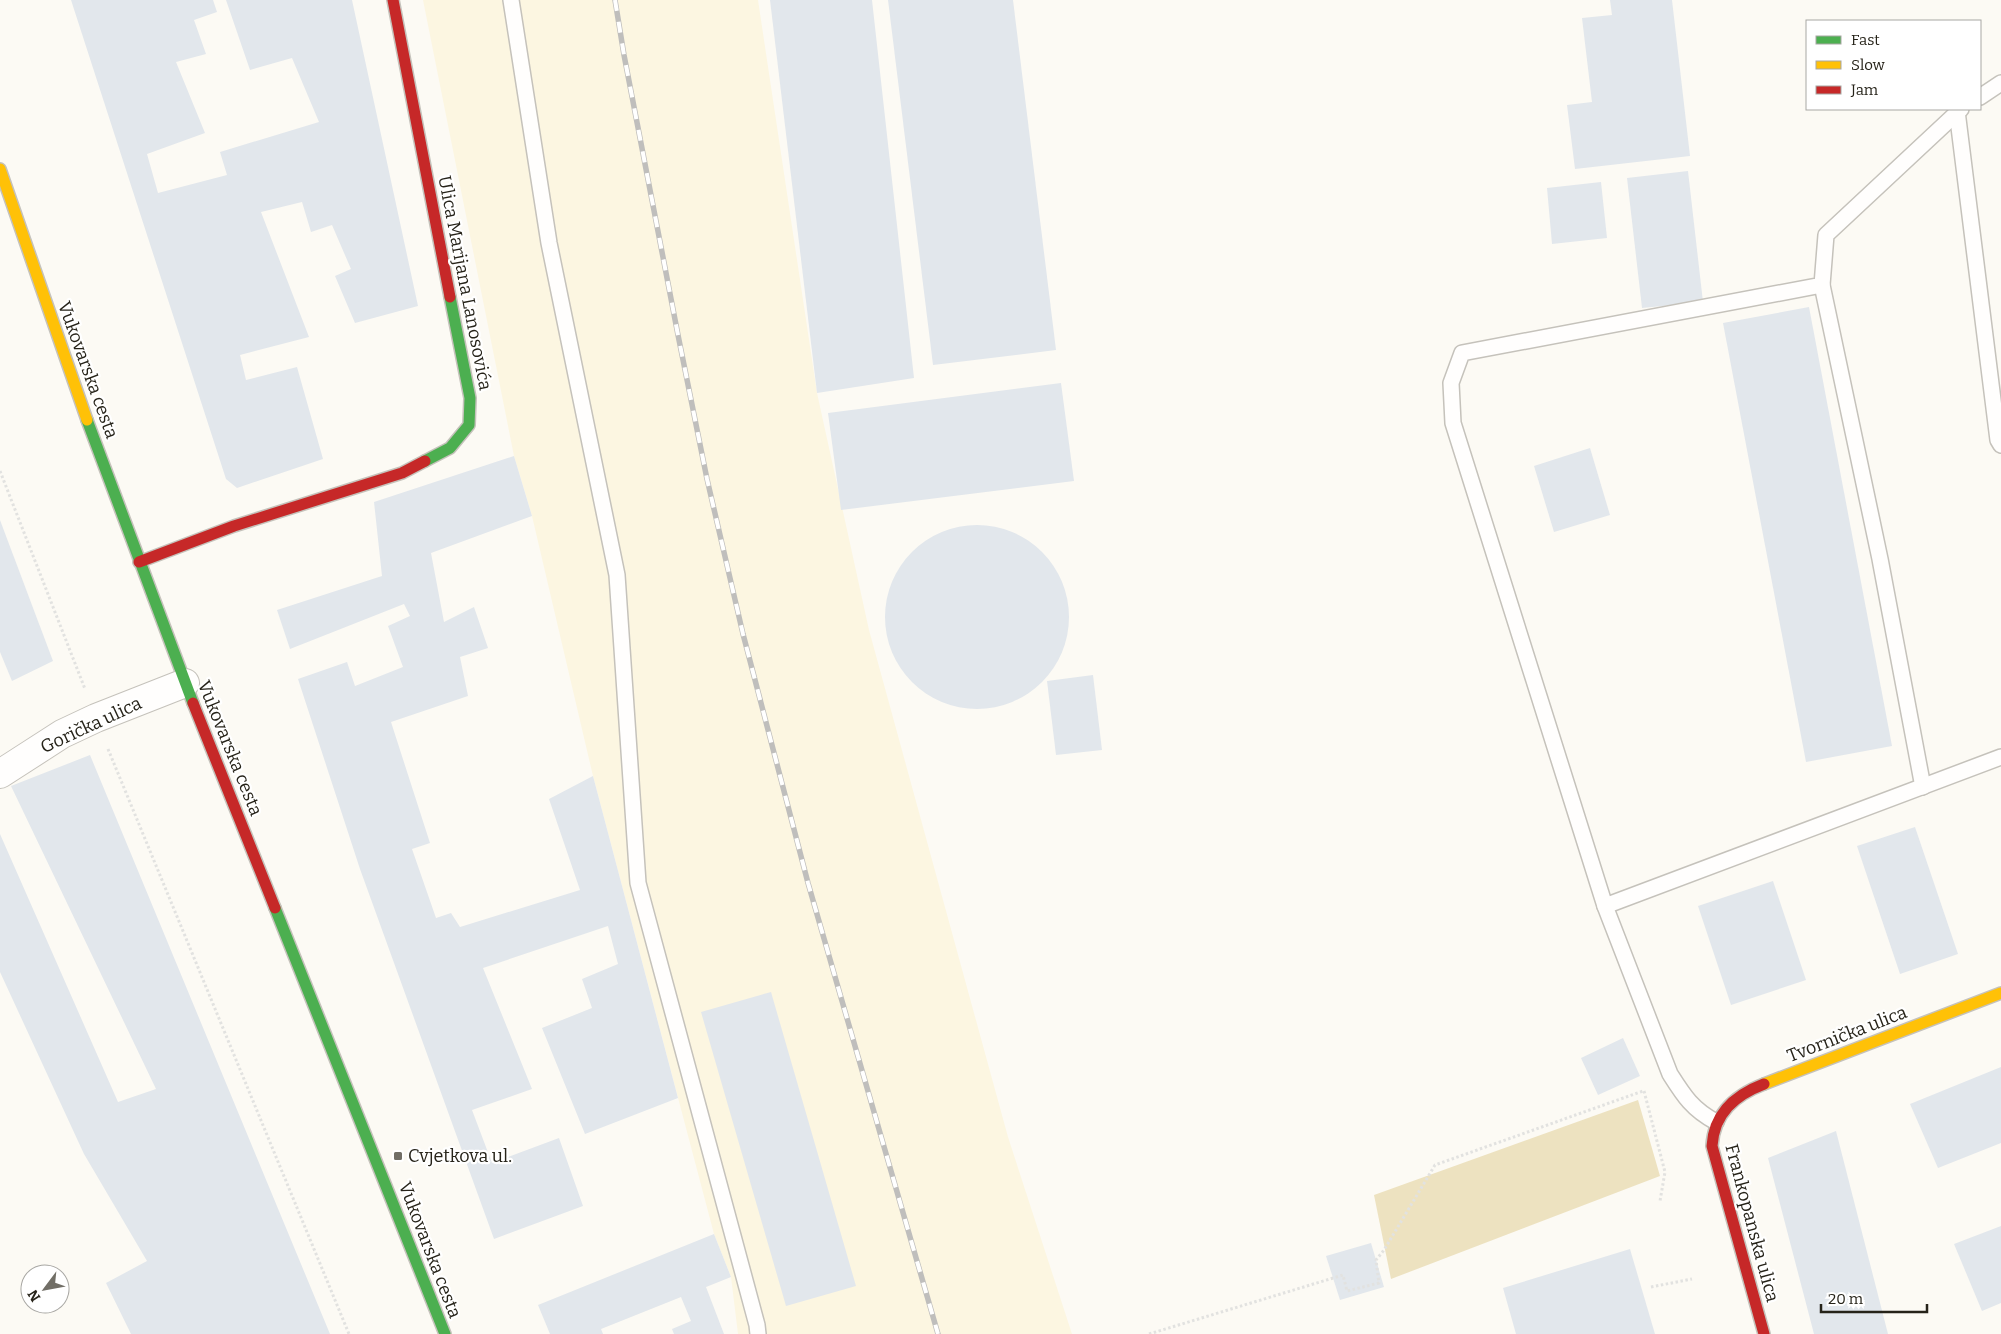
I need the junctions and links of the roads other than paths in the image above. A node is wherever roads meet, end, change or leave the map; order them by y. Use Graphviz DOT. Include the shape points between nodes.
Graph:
graph roads {
  1 [pos="393,0"];
  2 [pos="511,0"];
  3 [pos="2001,84"];
  4 [pos="1981,96"];
  5 [pos="1959,110"];
  6 [pos="0,169"];
  7 [pos="1822,286"];
  8 [pos="2001,445"];
  9 [pos="139,562"];
  10 [pos="185,683"];
  11 [pos="2001,757"];
  12 [pos="0,774"];
  13 [pos="1923,787"];
  14 [pos="1605,906"];
  15 [pos="2001,993"];
  16 [pos="1716,1122"];
  17 [pos="445,1334"];
  18 [pos="758,1334"];
  19 [pos="1764,1334"];
  1 -- 9 [label="street, Ulica Marijana Lanosovića" via="470,398 469,425 450,448 402,472 234,526"];
  2 -- 18 [label="lane" via="549,243 616,575 638,883"];
  3 -- 4 [label="lane"];
  5 -- 7 [label="lane" via="1826,235"];
  5 -- 8 [label="lane"];
  6 -- 9 [label="street, Vukovarska cesta" via="63,356"];
  7 -- 13 [label="lane" via="1880,558"];
  7 -- 14 [label="lane" via="1462,352 1451,382 1453,424"];
  9 -- 10 [label="street, Vukovarska cesta"];
  10 -- 12 [label="street, Gorička ulica" via="62,734"];
  10 -- 17 [label="street, Vukovarska cesta"];
  11 -- 13 [label="lane"];
  13 -- 14 [label="lane"];
  14 -- 16 [label="lane" via="1670,1074 1699,1113"];
  15 -- 16 [label="street, Tvornička ulica" via="1754,1088 1736,1099"];
  16 -- 19 [label="street, Frankopanska ulica" via="1712,1146"];
}
